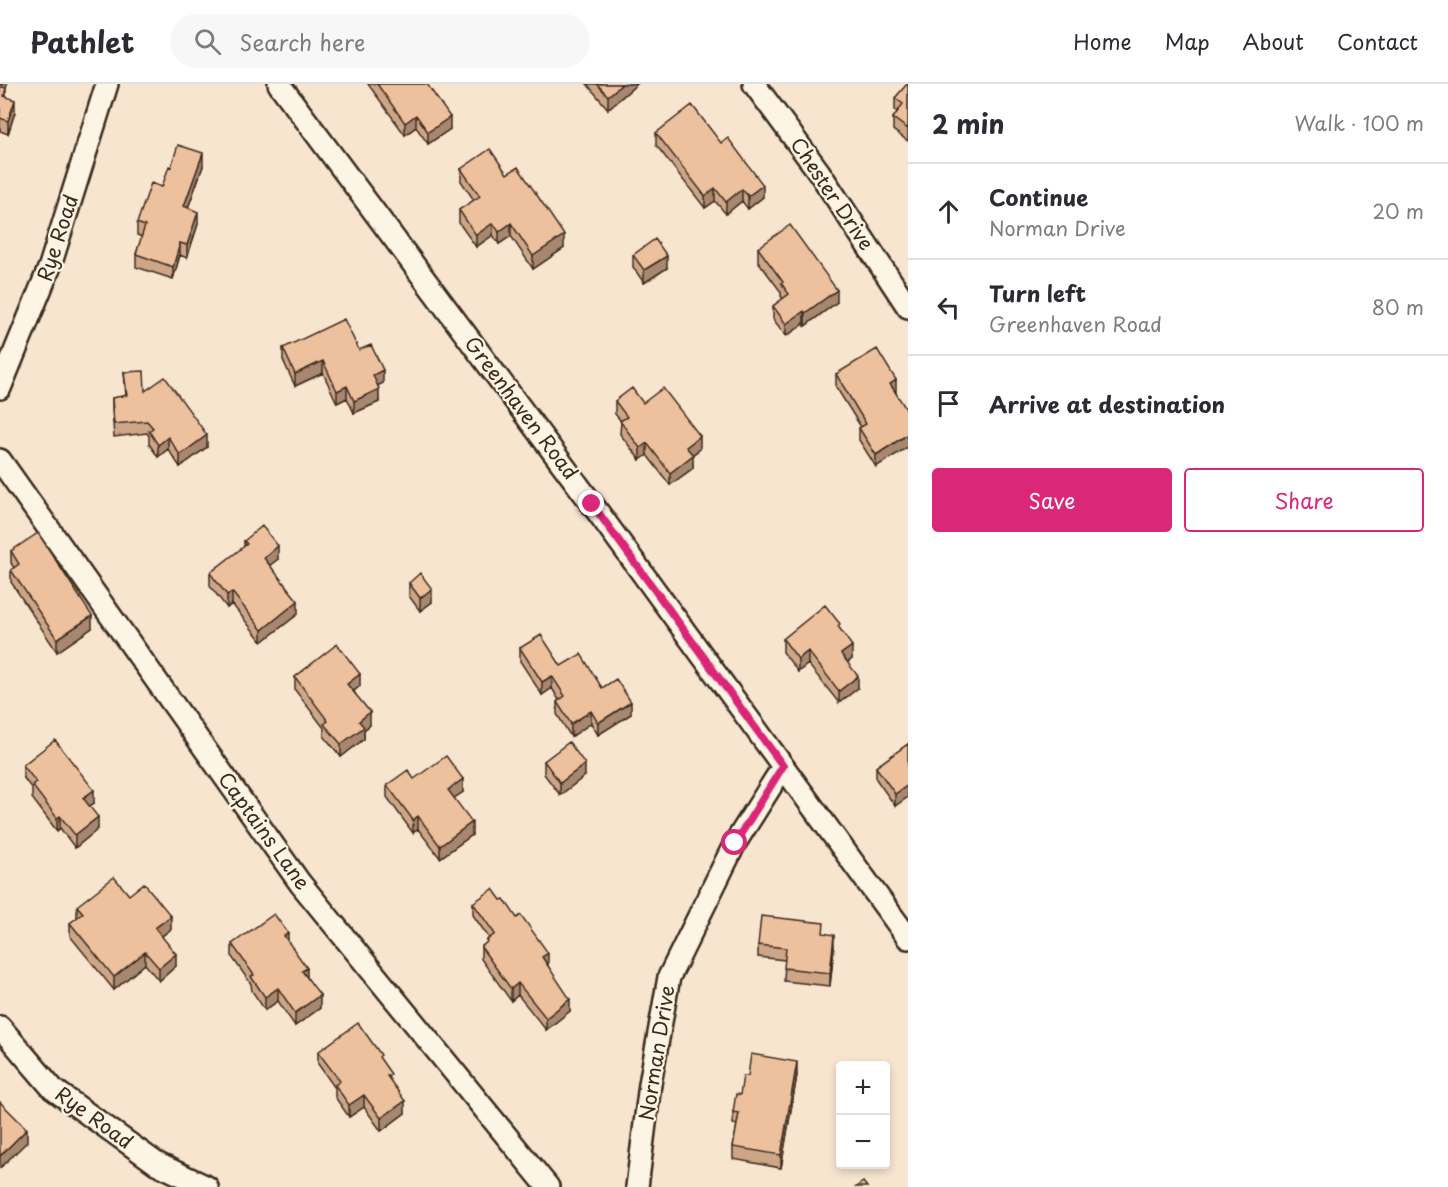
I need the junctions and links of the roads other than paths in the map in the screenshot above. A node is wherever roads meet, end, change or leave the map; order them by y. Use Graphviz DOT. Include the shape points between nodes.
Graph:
graph roads {
  1 [pos="107,84"];
  2 [pos="279,84"];
  3 [pos="754,84"];
  4 [pos="908,307"];
  5 [pos="0,388"];
  6 [pos="0,460"];
  7 [pos="783,766"];
  8 [pos="908,938"];
  9 [pos="0,1027"];
  10 [pos="207,1187"];
  11 [pos="548,1187"];
  12 [pos="637,1187"];
  1 -- 5 [label="street, Rye Road" via="50,266"];
  2 -- 7 [label="street, Greenhaven Road"];
  3 -- 4 [label="street, Chester Drive" via="819,172"];
  6 -- 11 [label="street, Captains Lane" via="300,883"];
  7 -- 8 [label="street, Greenhaven Road"];
  7 -- 12 [label="street, Norman Drive" via="735,843 669,977"];
  9 -- 10 [label="street, Rye Road" via="53,1089 156,1163"];
}
